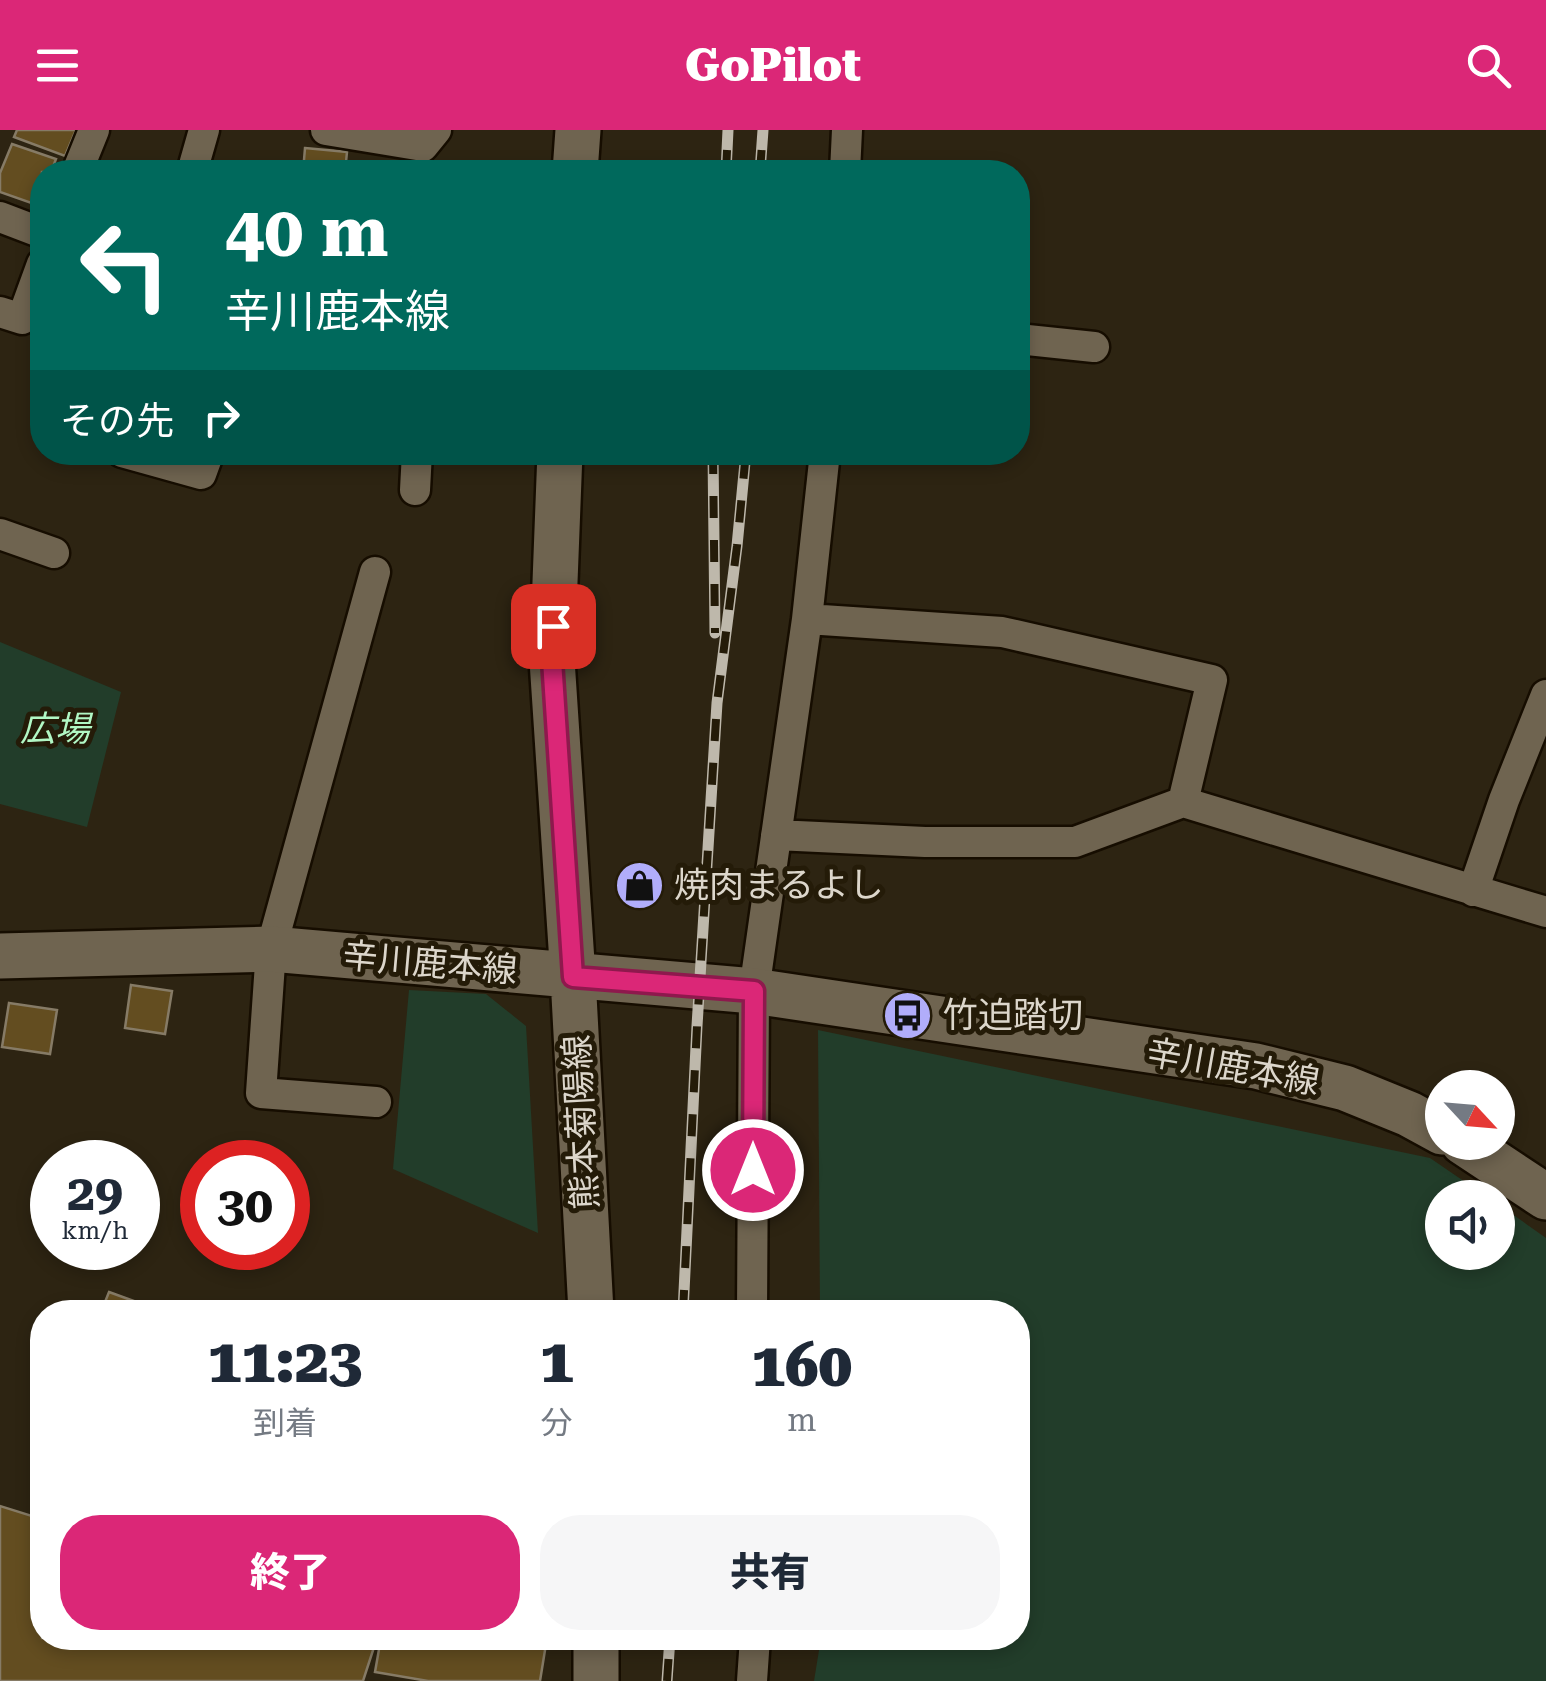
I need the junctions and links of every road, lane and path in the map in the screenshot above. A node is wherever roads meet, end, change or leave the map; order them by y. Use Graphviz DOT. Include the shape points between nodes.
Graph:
graph roads {
  1 [pos="94,130"];
  2 [pos="204,130"];
  3 [pos="326,130"];
  4 [pos="578,130"];
  5 [pos="847,130"];
  6 [pos="427,149"];
  7 [pos="82,160"];
  8 [pos="195,160"];
  9 [pos="576,160"];
  10 [pos="846,160"];
  11 [pos="0,217"];
  12 [pos="30,228"];
  13 [pos="30,297"];
  14 [pos="0,312"];
  15 [pos="1030,340"];
  16 [pos="1094,348"];
  17 [pos="168,465"];
  18 [pos="203,465"];
  19 [pos="416,465"];
  20 [pos="560,465"];
  21 [pos="824,465"];
  22 [pos="414,490"];
  23 [pos="0,534"];
  24 [pos="54,554"];
  25 [pos="375,572"];
  26 [pos="807,620"];
  27 [pos="1546,695"];
  28 [pos="1182,802"];
  29 [pos="776,835"];
  30 [pos="1474,891"];
  31 [pos="1546,912"];
  32 [pos="271,949"];
  33 [pos="0,956"];
  34 [pos="573,977"];
  35 [pos="754,991"];
  36 [pos="376,1102"];
  37 [pos="1425,1123"];
  38 [pos="1490,1160"];
  39 [pos="1546,1197"];
  40 [pos="590,1300"];
  41 [pos="752,1300"];
  42 [pos="596,1650"];
  43 [pos="754,1650"];
  44 [pos="596,1681"];
  45 [pos="752,1681"];
  1 -- 7 [label="street"];
  2 -- 8 [label="street"];
  3 -- 6 [label="street"];
  4 -- 9 [label="main road"];
  5 -- 10 [label="street"];
  11 -- 12 [label="street"];
  13 -- 14 [label="street" via="22,319"];
  15 -- 16 [label="street"];
  17 -- 18 [label="street" via="200,474"];
  19 -- 22 [label="street"];
  20 -- 34 [label="main road, 熊本菊陽線" via="552,660"];
  21 -- 26 [label="street"];
  23 -- 24 [label="street"];
  25 -- 32 [label="street"];
  26 -- 28 [label="street" via="1002,632 1212,680"];
  26 -- 29 [label="street"];
  27 -- 30 [label="street"];
  28 -- 29 [label="street" via="1075,842"];
  28 -- 30 [label="street"];
  29 -- 35 [label="street"];
  30 -- 31 [label="street"];
  32 -- 33 [label="main road, 辛川鹿本線"];
  32 -- 34 [label="main road, 辛川鹿本線"];
  32 -- 36 [label="street" via="261,1093"];
  34 -- 35 [label="main road, 辛川鹿本線"];
  34 -- 40 [label="main road, 熊本菊陽線"];
  35 -- 37 [label="main road, 辛川鹿本線" via="1256,1066 1346,1088"];
  35 -- 41 [label="street"];
  38 -- 39 [label="main road"];
  42 -- 44 [label="main road"];
  43 -- 45 [label="street"];
}
